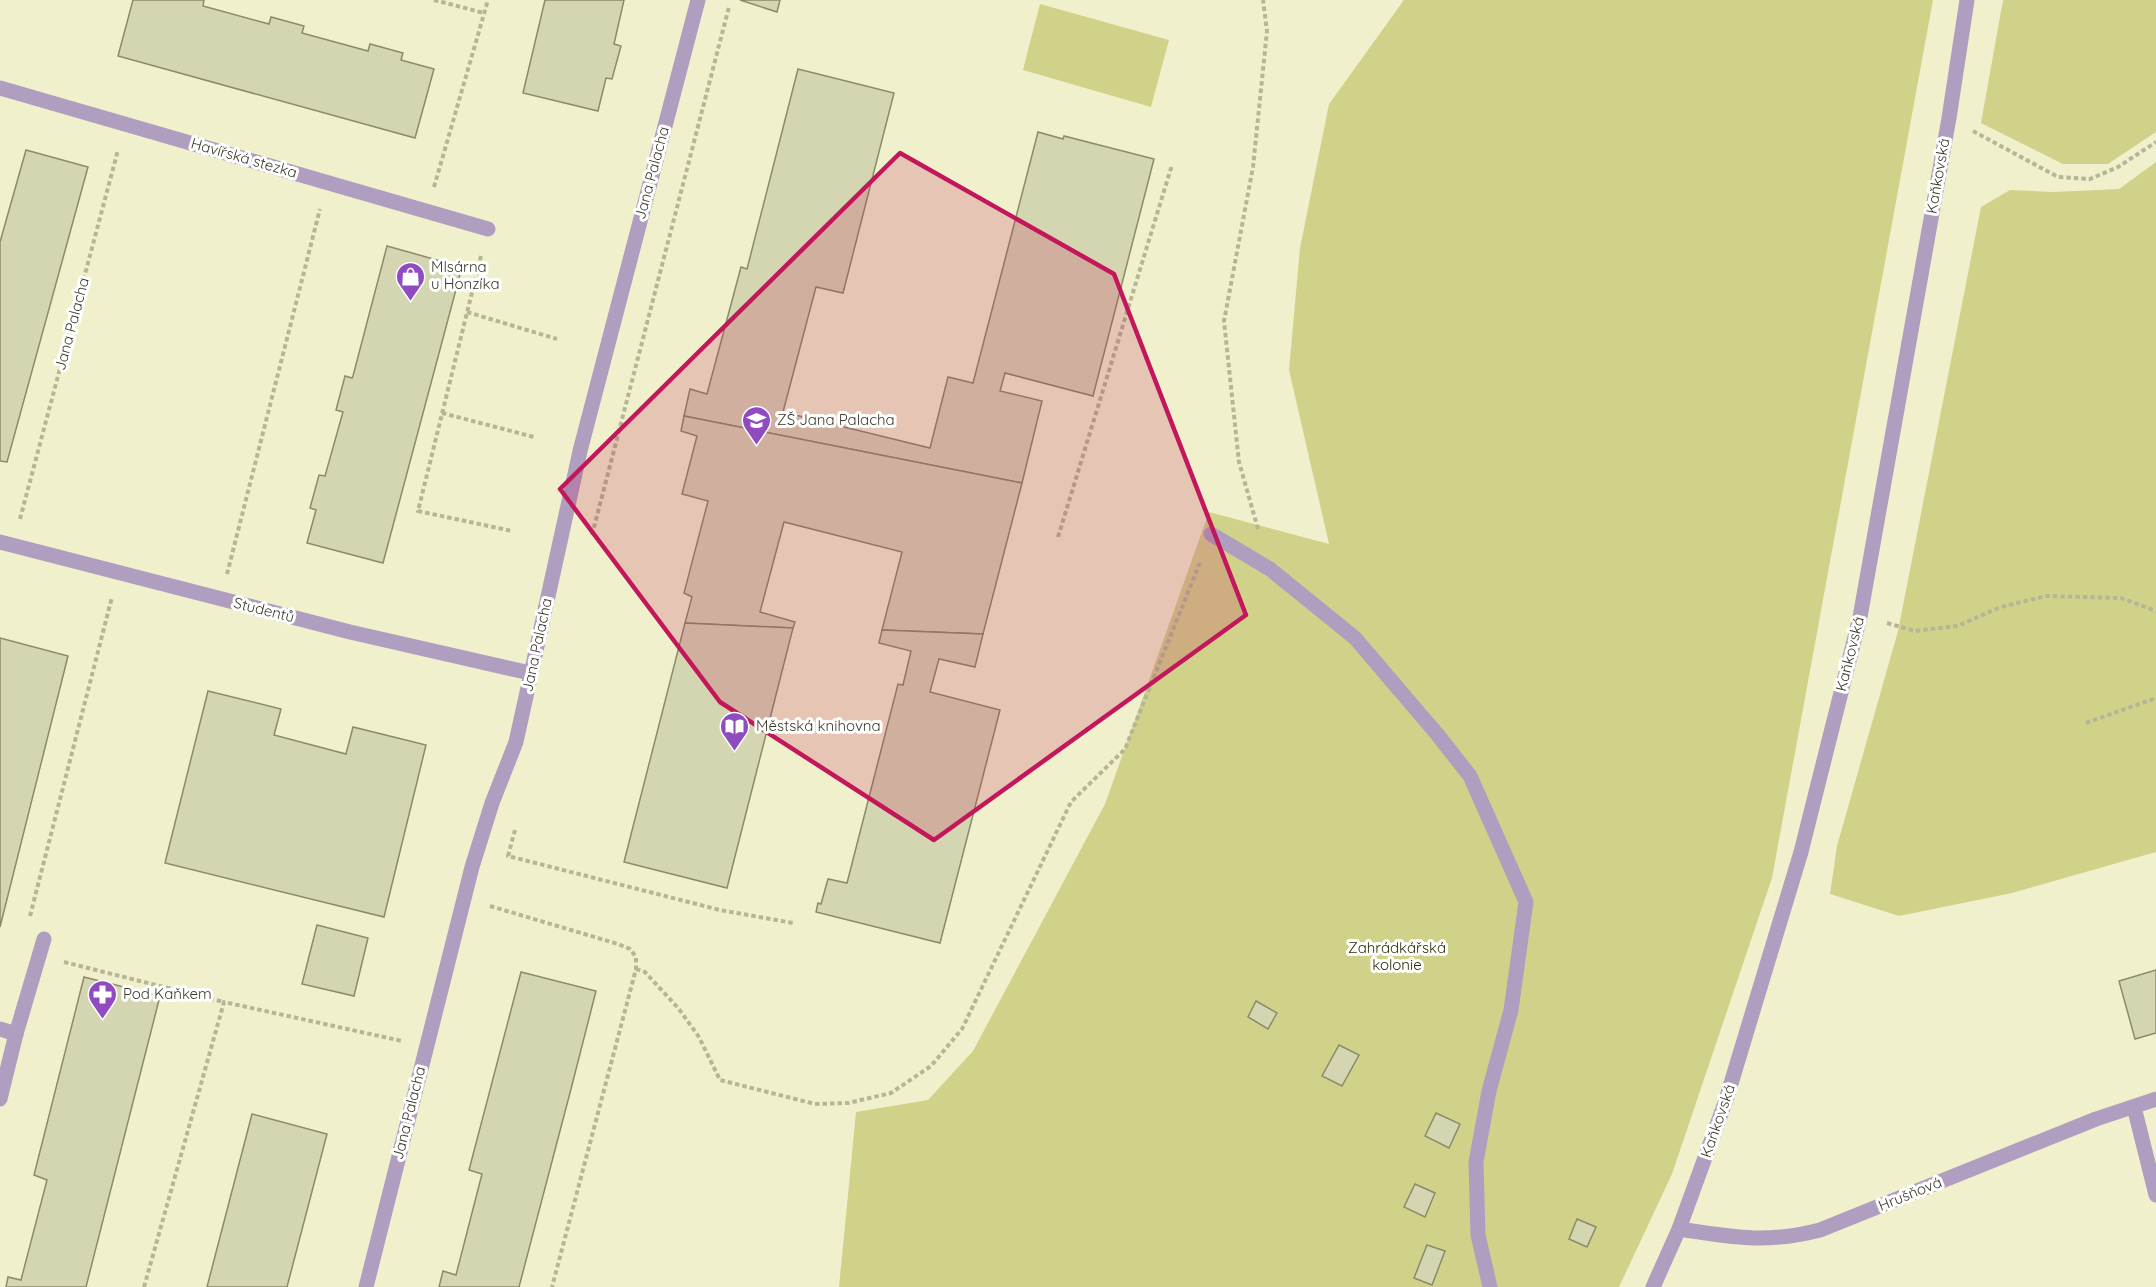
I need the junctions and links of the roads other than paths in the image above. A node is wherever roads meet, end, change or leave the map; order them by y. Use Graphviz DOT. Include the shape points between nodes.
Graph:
graph roads {
  1 [pos="698,0"];
  2 [pos="1967,0"];
  3 [pos="0,88"];
  4 [pos="488,229"];
  5 [pos="1211,534"];
  6 [pos="0,542"];
  7 [pos="530,673"];
  8 [pos="44,939"];
  9 [pos="0,1029"];
  10 [pos="16,1034"];
  11 [pos="0,1099"];
  12 [pos="2156,1099"];
  13 [pos="2134,1107"];
  14 [pos="2156,1195"];
  15 [pos="1678,1229"];
  16 [pos="366,1287"];
  17 [pos="1490,1287"];
  18 [pos="1653,1287"];
  1 -- 7 [label="street, Jana Palacha" via="580,451"];
  2 -- 15 [label="street, Kaňkovská" via="1860,617 1801,852 1726,1100"];
  3 -- 4 [label="street, Havířská stezka"];
  5 -- 17 [label="street" via="1269,568 1354,638 1437,734 1470,776 1526,902 1511,1010 1489,1091 1476,1162 1478,1235"];
  6 -- 7 [label="street, Studentů" via="350,632"];
  7 -- 16 [label="street, Jana Palacha" via="516,742 472,867"];
  8 -- 10 [label="street"];
  9 -- 10 [label="street"];
  10 -- 11 [label="street"];
  12 -- 13 [label="street, Hrušňová"];
  13 -- 14 [label="street"];
  13 -- 15 [label="street, Hrušňová" via="1820,1230 1758,1239"];
  15 -- 18 [label="street, Kaňkovská"];
}
